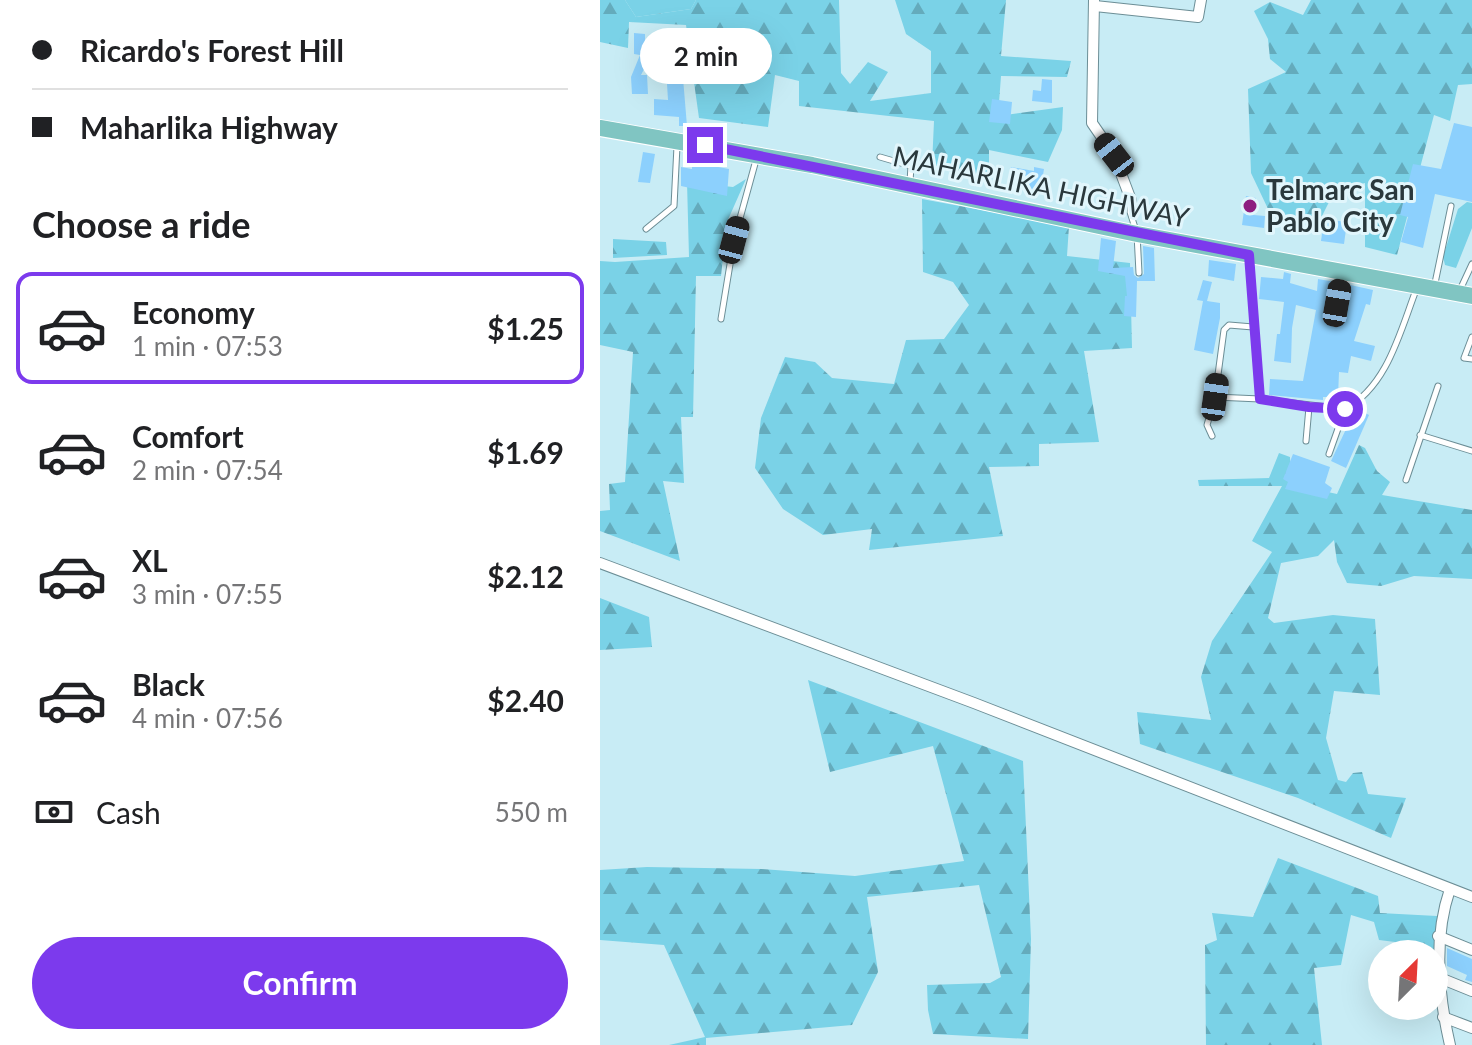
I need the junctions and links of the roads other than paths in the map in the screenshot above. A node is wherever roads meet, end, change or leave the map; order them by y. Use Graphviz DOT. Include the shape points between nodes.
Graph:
graph roads {
  1 [pos="1201,0"];
  2 [pos="1096,2"];
  3 [pos="600,128"];
  4 [pos="677,141"];
  5 [pos="757,155"];
  6 [pos="880,157"];
  7 [pos="909,187"];
  8 [pos="1131,200"];
  9 [pos="1451,206"];
  10 [pos="646,229"];
  11 [pos="1137,234"];
  12 [pos="1249,255"];
  13 [pos="1472,264"];
  14 [pos="1343,272"];
  15 [pos="1139,273"];
  16 [pos="1426,287"];
  17 [pos="1465,294"];
  18 [pos="1337,303"];
  19 [pos="721,319"];
  20 [pos="1253,327"];
  21 [pos="1472,337"];
  22 [pos="1472,359"];
  23 [pos="1438,386"];
  24 [pos="1215,397"];
  25 [pos="1260,399"];
  26 [pos="1309,407"];
  27 [pos="1345,409"];
  28 [pos="1420,435"];
  29 [pos="1212,436"];
  30 [pos="1306,441"];
  31 [pos="1472,451"];
  32 [pos="1329,454"];
  33 [pos="1406,480"];
  34 [pos="600,563"];
  35 [pos="1450,889"];
  36 [pos="1472,897"];
  37 [pos="1438,936"];
  38 [pos="1438,940"];
  39 [pos="1472,950"];
  40 [pos="1448,981"];
  41 [pos="1472,991"];
  42 [pos="1448,1019"];
  43 [pos="1444,1020"];
  44 [pos="1472,1028"];
  45 [pos="1450,1045"];
  1 -- 2 [label="street" via="1198,17"];
  2 -- 8 [label="street" via="1092,123 1114,155"];
  3 -- 4 [label="main road, MAHARLIKA HIGHWAY"];
  4 -- 5 [label="main road, MAHARLIKA HIGHWAY"];
  4 -- 10 [label="lane" via="674,206"];
  5 -- 7 [label="main road, MAHARLIKA HIGHWAY"];
  5 -- 19 [label="lane" via="734,240"];
  6 -- 7 [label="lane" via="911,166"];
  7 -- 11 [label="main road, MAHARLIKA HIGHWAY"];
  8 -- 11 [label="lane"];
  9 -- 16 [label="lane"];
  11 -- 12 [label="main road, MAHARLIKA HIGHWAY"];
  11 -- 15 [label="lane"];
  12 -- 14 [label="main road, MAHARLIKA HIGHWAY"];
  12 -- 20 [label="lane"];
  13 -- 17 [label="lane"];
  14 -- 16 [label="main road, MAHARLIKA HIGHWAY"];
  14 -- 18 [label="lane"];
  16 -- 17 [label="main road, MAHARLIKA HIGHWAY"];
  16 -- 27 [label="lane" via="1379,377"];
  20 -- 24 [label="lane" via="1226,327"];
  20 -- 25 [label="lane"];
  21 -- 22 [label="lane" via="1464,358"];
  23 -- 28 [label="lane"];
  24 -- 25 [label="lane"];
  24 -- 29 [label="lane" via="1207,425"];
  25 -- 26 [label="lane"];
  26 -- 27 [label="lane"];
  26 -- 30 [label="lane"];
  27 -- 32 [label="lane"];
  28 -- 31 [label="lane"];
  28 -- 33 [label="lane"];
  34 -- 35 [label="street"];
  35 -- 36 [label="street"];
  35 -- 37 [label="street"];
  37 -- 38 [label="street"];
  37 -- 39 [label="street"];
  40 -- 41 [label="street"];
  42 -- 44 [label="street"];
  43 -- 45 [label="street"];
}
